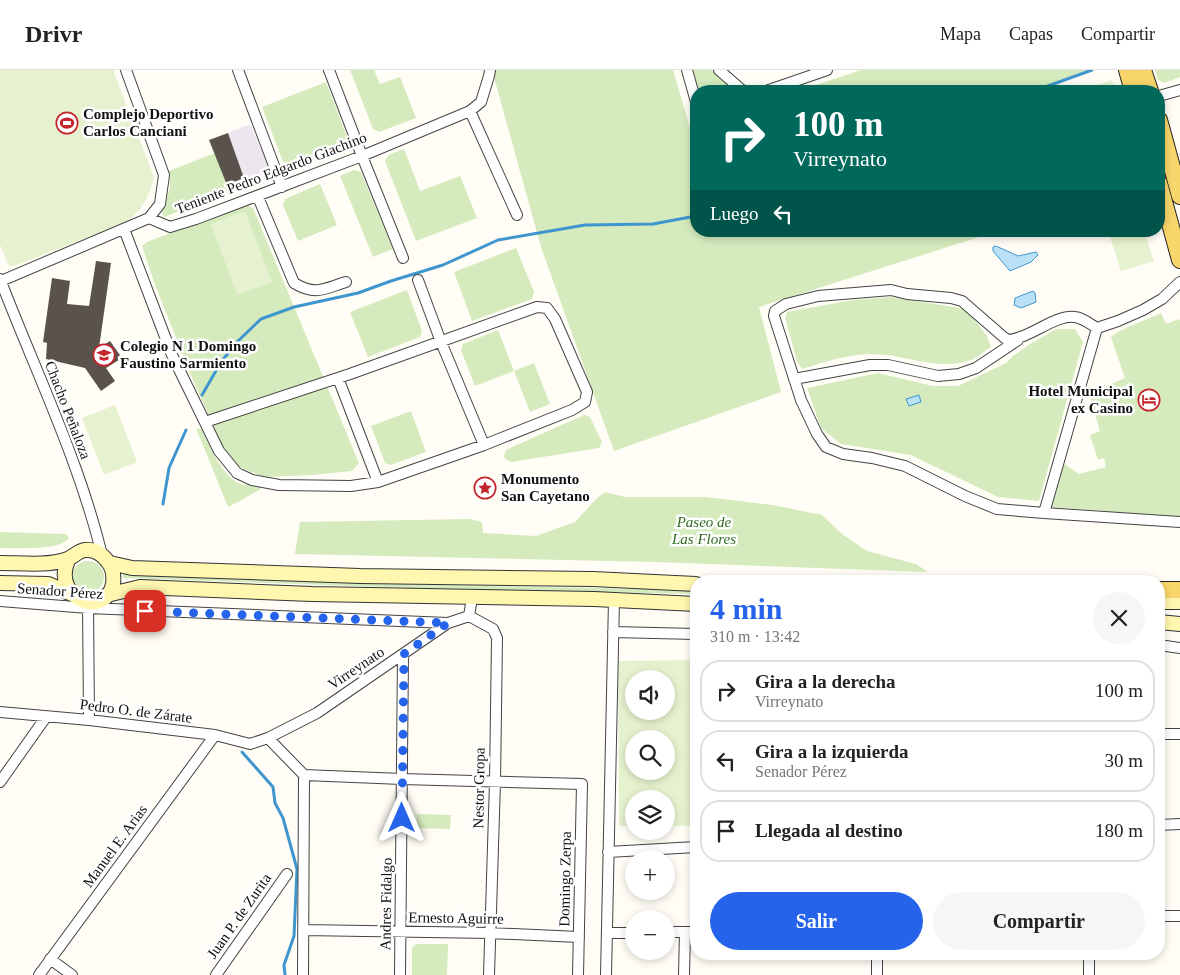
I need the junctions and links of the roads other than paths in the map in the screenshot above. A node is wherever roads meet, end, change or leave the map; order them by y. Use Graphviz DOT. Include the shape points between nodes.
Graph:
graph roads {
  1 [pos="126,70"];
  2 [pos="238,70"];
  3 [pos="329,70"];
  4 [pos="490,70"];
  5 [pos="687,70"];
  6 [pos="719,70"];
  7 [pos="828,70"];
  8 [pos="1127,70"];
  9 [pos="1143,70"];
  10 [pos="691,85"];
  11 [pos="736,85"];
  12 [pos="784,85"];
  13 [pos="1131,85"];
  14 [pos="1148,85"];
  15 [pos="1180,90"];
  16 [pos="1165,94"];
  17 [pos="470,111"];
  18 [pos="1165,142"];
  19 [pos="362,156"];
  20 [pos="282,187"];
  21 [pos="258,196"];
  22 [pos="1180,196"];
  23 [pos="1165,205"];
  24 [pos="517,216"];
  25 [pos="149,218"];
  26 [pos="124,229"];
  27 [pos="403,258"];
  28 [pos="1180,260"];
  29 [pos="0,280"];
  30 [pos="418,280"];
  31 [pos="346,282"];
  32 [pos="1180,282"];
  33 [pos="1096,328"];
  34 [pos="1018,339"];
  35 [pos="441,342"];
  36 [pos="338,378"];
  37 [pos="794,379"];
  38 [pos="205,422"];
  39 [pos="484,445"];
  40 [pos="378,482"];
  41 [pos="1044,513"];
  42 [pos="1180,522"];
  43 [pos="106,559"];
  44 [pos="68,560"];
  45 [pos="0,563"];
  46 [pos="0,583"];
  47 [pos="690,584"];
  48 [pos="1165,590"];
  49 [pos="1180,590"];
  50 [pos="72,594"];
  51 [pos="107,595"];
  52 [pos="472,598"];
  53 [pos="614,600"];
  54 [pos="0,602"];
  55 [pos="1165,602"];
  56 [pos="1180,602"];
  57 [pos="690,604"];
  58 [pos="88,605"];
  59 [pos="469,616"];
  60 [pos="448,623"];
  61 [pos="1165,623"];
  62 [pos="1180,624"];
  63 [pos="613,632"];
  64 [pos="690,634"];
  65 [pos="1165,646"];
  66 [pos="1180,648"];
  67 [pos="404,654"];
  68 [pos="0,712"];
  69 [pos="46,716"];
  70 [pos="88,720"];
  71 [pos="1165,734"];
  72 [pos="1180,734"];
  73 [pos="215,735"];
  74 [pos="268,738"];
  75 [pos="304,775"];
  76 [pos="402,779"];
  77 [pos="0,782"];
  78 [pos="495,782"];
  79 [pos="1180,824"];
  80 [pos="1165,825"];
  81 [pos="690,848"];
  82 [pos="608,852"];
  83 [pos="287,874"];
  84 [pos="1165,916"];
  85 [pos="1180,916"];
  86 [pos="303,930"];
  87 [pos="675,932"];
  88 [pos="684,932"];
  89 [pos="690,932"];
  90 [pos="402,933"];
  91 [pos="490,933"];
  92 [pos="607,933"];
  93 [pos="625,933"];
  94 [pos="579,936"];
  95 [pos="50,960"];
  96 [pos="877,960"];
  97 [pos="1089,960"];
  98 [pos="39,975"];
  99 [pos="72,975"];
  100 [pos="216,975"];
  101 [pos="303,975"];
  102 [pos="400,975"];
  103 [pos="489,975"];
  104 [pos="578,975"];
  105 [pos="606,975"];
  106 [pos="684,975"];
  107 [pos="877,975"];
  108 [pos="1089,975"];
  1 -- 25 [label="street" via="164,175 160,204"];
  2 -- 20 [label="street"];
  3 -- 19 [label="street"];
  4 -- 17 [label="street" via="481,102"];
  5 -- 10 [label="street"];
  6 -- 11 [label="street"];
  7 -- 12 [label="street"];
  8 -- 13 [label="main road"];
  9 -- 14 [label="main road"];
  15 -- 16 [label="street"];
  17 -- 19 [label="street, Teniente Pedro Edgardo Giachino"];
  17 -- 24 [label="street"];
  18 -- 22 [label="main road"];
  19 -- 20 [label="street, Teniente Pedro Edgardo Giachino"];
  19 -- 27 [label="street"];
  20 -- 21 [label="street, Teniente Pedro Edgardo Giachino"];
  21 -- 25 [label="street, Teniente Pedro Edgardo Giachino" via="170,227"];
  21 -- 31 [label="street" via="294,283 305,290 317,292"];
  23 -- 28 [label="main road"];
  25 -- 26 [label="street"];
  26 -- 29 [label="street"];
  26 -- 38 [label="street" via="172,355"];
  29 -- 43 [label="street, Chacho Peñaloza" via="93,515"];
  30 -- 35 [label="street"];
  32 -- 33 [label="street" via="1162,299 1143,310"];
  33 -- 34 [label="street" via="1074,316 1056,320"];
  33 -- 41 [label="street"];
  34 -- 37 [label="street" via="976,368 959,374 938,376 888,364"];
  34 -- 37 [label="street" via="1007,340 972,308 951,298 891,290 818,296 786,304 775,311"];
  35 -- 36 [label="street"];
  35 -- 39 [label="street"];
  35 -- 39 [label="street" via="537,307 547,308 587,392 585,402 572,410"];
  36 -- 38 [label="street"];
  36 -- 40 [label="street"];
  37 -- 41 [label="street" via="801,400 826,447 843,454 905,466 996,509"];
  38 -- 40 [label="street" via="230,465 237,473 252,480 279,485 351,486"];
  39 -- 40 [label="street"];
  41 -- 42 [label="street"];
  43 -- 44 [label="main road" via="95,551 86,550"];
  43 -- 47 [label="main road" via="142,568"];
  43 -- 51 [label="main road" via="114,579"];
  44 -- 45 [label="main road"];
  44 -- 50 [label="main road" via="64,577"];
  46 -- 50 [label="main road" via="48,584"];
  48 -- 49 [label="main road"];
  50 -- 58 [label="main road"];
  51 -- 52 [label="main road" via="140,587"];
  51 -- 58 [label="main road"];
  52 -- 53 [label="main road"];
  52 -- 59 [label="street"];
  53 -- 57 [label="main road"];
  53 -- 63 [label="street"];
  54 -- 58 [label="street, Senador Pérez"];
  55 -- 56 [label="main road"];
  58 -- 60 [label="street, Senador Pérez"];
  58 -- 70 [label="street"];
  59 -- 60 [label="street, Virreynato"];
  59 -- 78 [label="street, Nestor Gropa" via="493,629 497,638"];
  60 -- 67 [label="street, Virreynato"];
  61 -- 62 [label="main road"];
  63 -- 64 [label="street"];
  63 -- 82 [label="street"];
  65 -- 66 [label="street"];
  67 -- 74 [label="street, Virreynato" via="317,713"];
  67 -- 76 [label="street, Andres Fidalgo"];
  68 -- 69 [label="street, Pedro O. de Zárate"];
  69 -- 70 [label="street, Pedro O. de Zárate"];
  69 -- 77 [label="street"];
  70 -- 73 [label="street, Pedro O. de Zárate"];
  71 -- 72 [label="street"];
  73 -- 74 [label="street, Pedro O. de Zárate" via="250,744"];
  73 -- 95 [label="street, Manuel E. Arias"];
  74 -- 75 [label="street"];
  75 -- 76 [label="street"];
  75 -- 86 [label="street"];
  76 -- 78 [label="street"];
  76 -- 90 [label="street, Andres Fidalgo"];
  78 -- 91 [label="street, Nestor Gropa"];
  78 -- 94 [label="street, Domingo Zerpa" via="582,784"];
  79 -- 80 [label="street"];
  81 -- 82 [label="street"];
  82 -- 92 [label="street"];
  83 -- 100 [label="street, Juan P. de Zurita"];
  84 -- 85 [label="street"];
  86 -- 90 [label="street, Ernesto Aguirre"];
  86 -- 101 [label="street"];
  87 -- 88 [label="street"];
  88 -- 89 [label="street"];
  88 -- 106 [label="street"];
  90 -- 91 [label="street, Ernesto Aguirre"];
  90 -- 102 [label="street, Andres Fidalgo"];
  91 -- 94 [label="street, Ernesto Aguirre"];
  91 -- 103 [label="street, Nestor Gropa"];
  92 -- 93 [label="street"];
  92 -- 105 [label="street"];
  94 -- 104 [label="street, Domingo Zerpa"];
  95 -- 98 [label="street, Manuel E. Arias"];
  95 -- 99 [label="street"];
  96 -- 107 [label="street"];
  97 -- 108 [label="street"];
}
